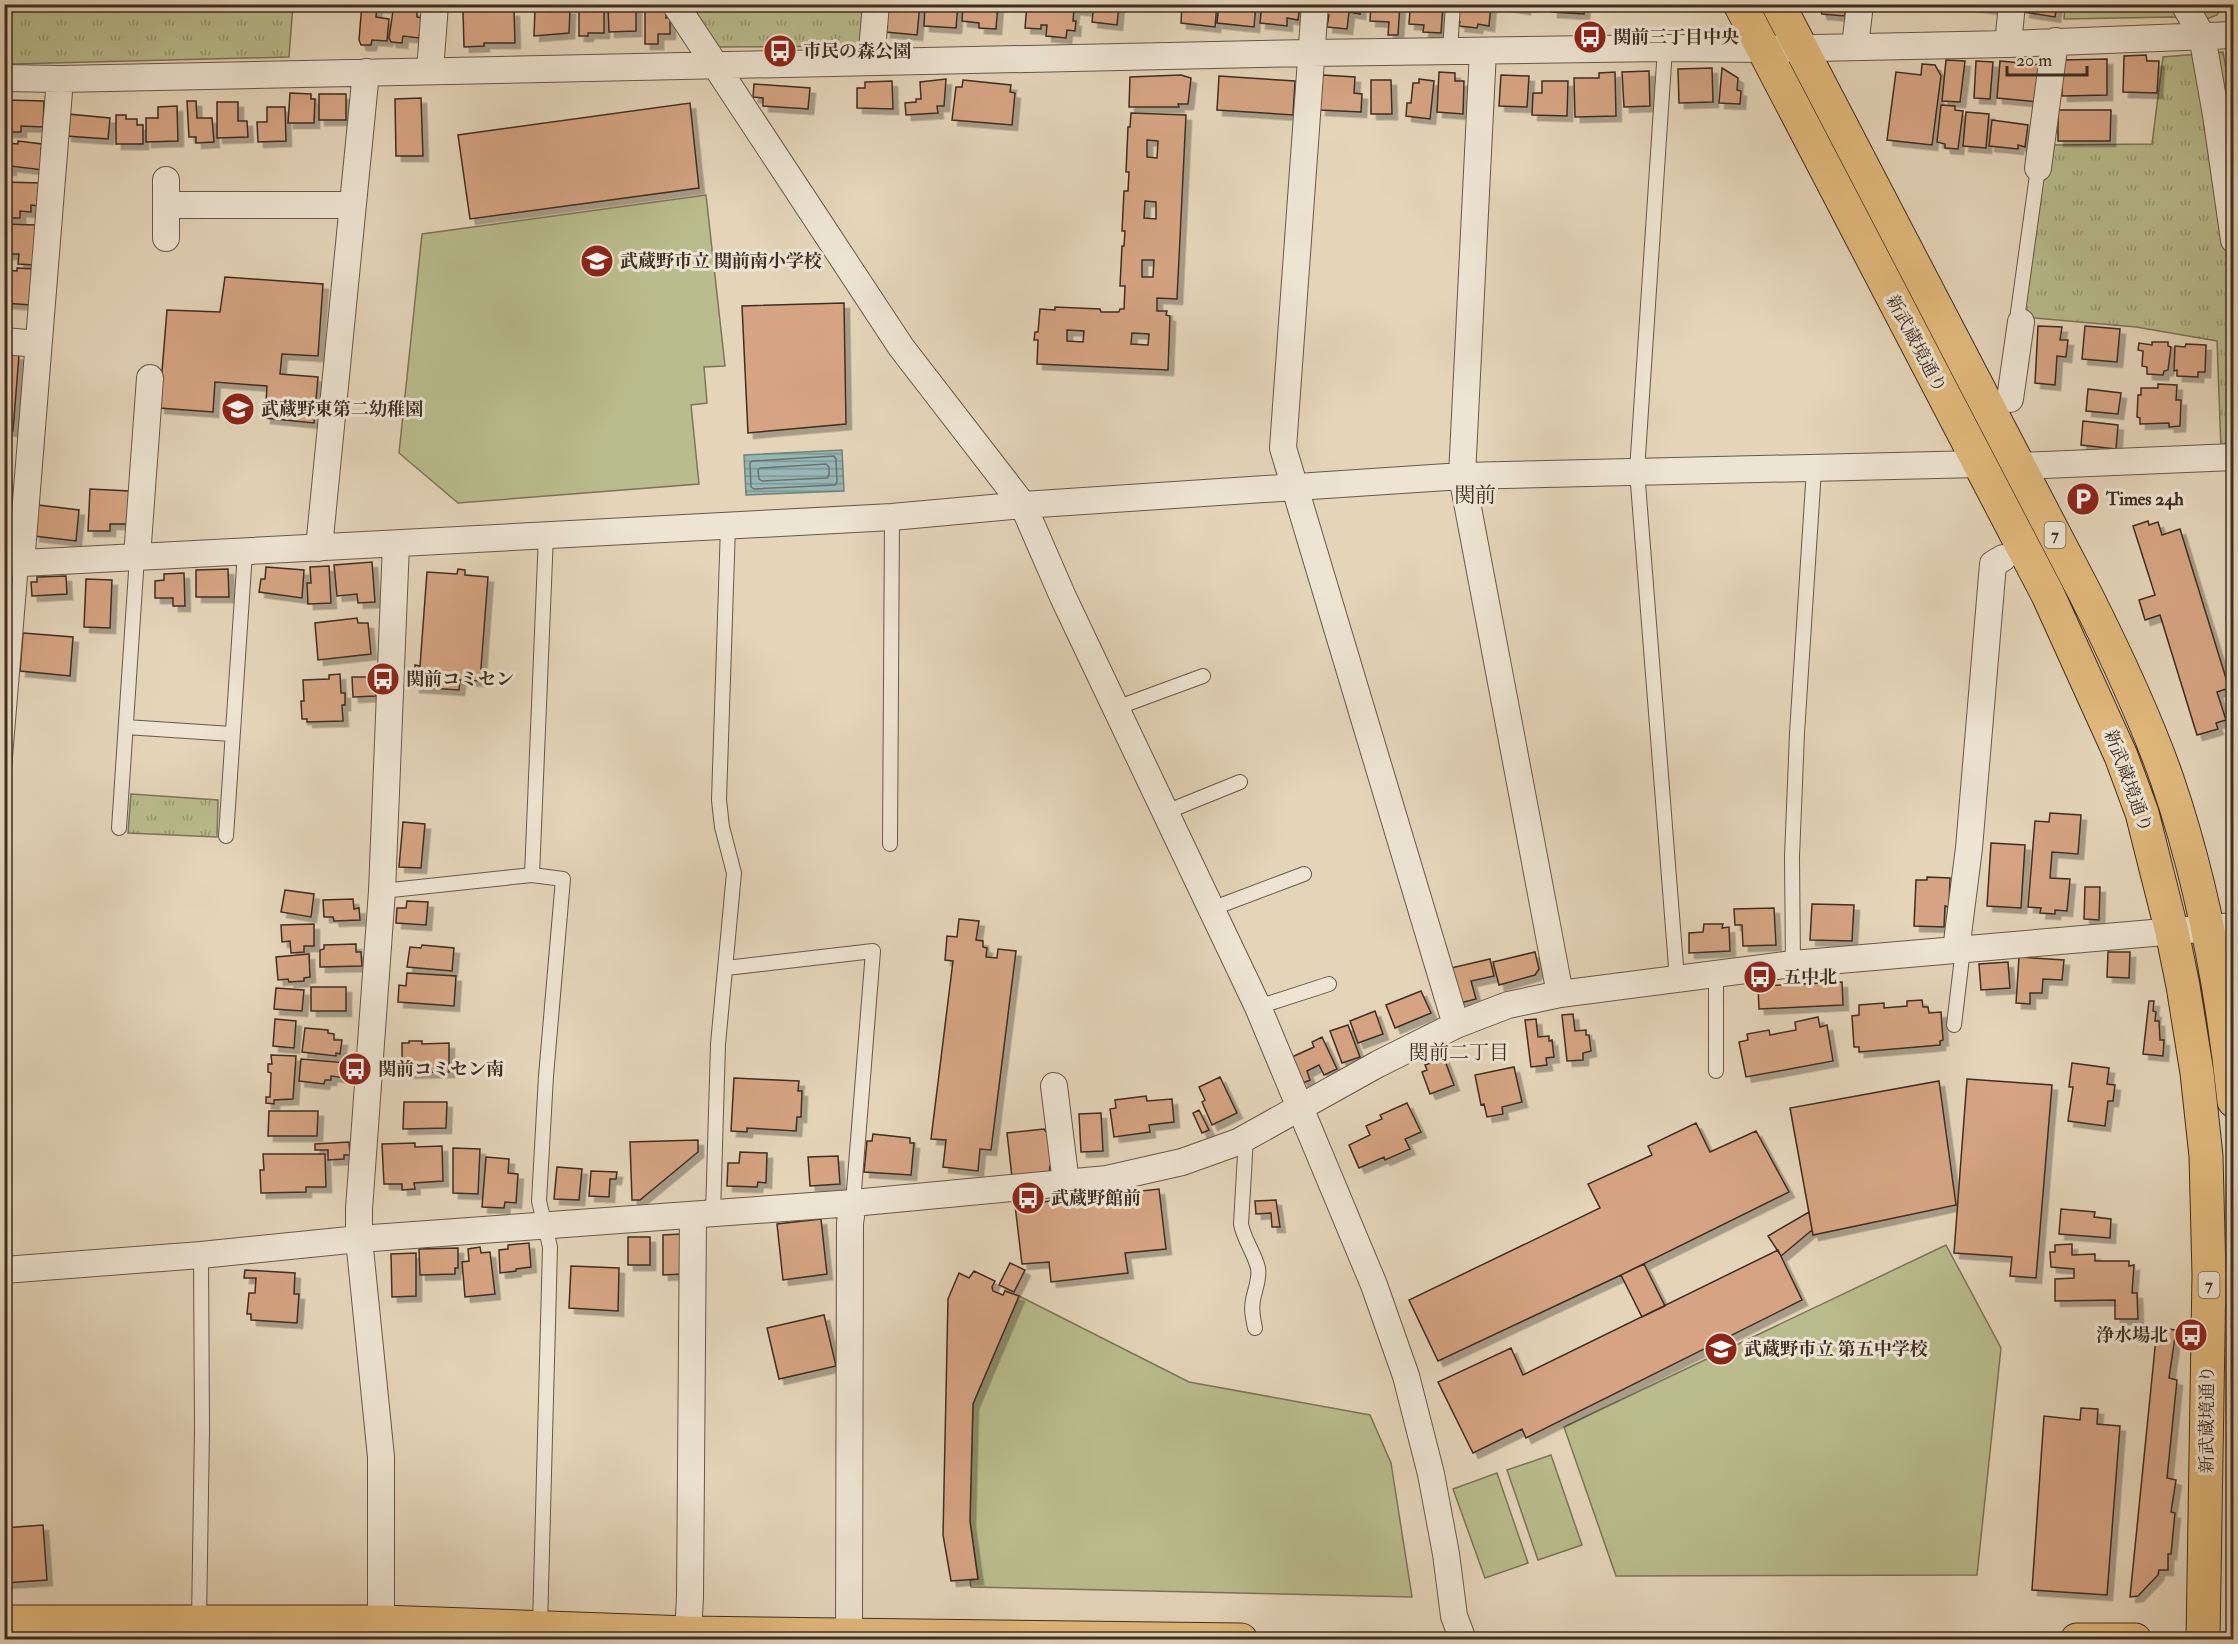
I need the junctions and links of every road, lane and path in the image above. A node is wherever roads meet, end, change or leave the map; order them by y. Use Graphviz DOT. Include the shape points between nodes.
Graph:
graph roads {
  1 [pos="435,4"];
  2 [pos="675,4"];
  3 [pos="876,4"];
  4 [pos="1315,4"];
  5 [pos="1453,4"];
  6 [pos="1740,4"];
  7 [pos="1778,4"];
  8 [pos="1860,4"];
  9 [pos="2012,4"];
  10 [pos="2184,4"];
  11 [pos="2233,30"];
  12 [pos="2202,36"];
  13 [pos="2055,41"];
  14 [pos="2008,44"];
  15 [pos="1856,46"];
  16 [pos="1665,48"];
  17 [pos="1800,48"];
  18 [pos="1763,49"];
  19 [pos="1450,51"];
  20 [pos="1483,51"];
  21 [pos="1311,53"];
  22 [pos="872,62"];
  23 [pos="715,66"];
  24 [pos="430,71"];
  25 [pos="366,72"];
  26 [pos="4,78"];
  27 [pos="60,79"];
  28 [pos="2038,168"];
  29 [pos="352,205"];
  30 [pos="166,237"];
  31 [pos="2234,240"];
  32 [pos="2021,322"];
  33 [pos="4,341"];
  34 [pos="38,344"];
  35 [pos="150,378"];
  36 [pos="2010,399"];
  37 [pos="2234,457"];
  38 [pos="1979,464"];
  39 [pos="2019,466"];
  40 [pos="1814,469"];
  41 [pos="1637,471"];
  42 [pos="1462,476"];
  43 [pos="1293,487"];
  44 [pos="1023,506"];
  45 [pos="892,517"];
  46 [pos="728,526"];
  47 [pos="546,535"];
  48 [pos="396,544"];
  49 [pos="319,548"];
  50 [pos="244,552"];
  51 [pos="137,557"];
  52 [pos="2003,558"];
  53 [pos="13,564"];
  54 [pos="1203,676"];
  55 [pos="1116,708"];
  56 [pos="126,727"];
  57 [pos="232,734"];
  58 [pos="4,768"];
  59 [pos="1240,782"];
  60 [pos="1166,813"];
  61 [pos="119,828"];
  62 [pos="226,836"];
  63 [pos="890,844"];
  64 [pos="1304,874"];
  65 [pos="532,875"];
  66 [pos="382,891"];
  67 [pos="1211,909"];
  68 [pos="2220,927"];
  69 [pos="2172,932"];
  70 [pos="1959,950"];
  71 [pos="1793,964"];
  72 [pos="726,968"];
  73 [pos="1716,974"];
  74 [pos="1677,979"];
  75 [pos="1329,984"];
  76 [pos="1560,994"];
  77 [pos="1258,1007"];
  78 [pos="1456,1025"];
  79 [pos="1954,1025"];
  80 [pos="1716,1071"];
  81 [pos="1054,1086"];
  82 [pos="2234,1101"];
  83 [pos="1300,1108"];
  84 [pos="1246,1137"];
  85 [pos="1066,1183"];
  86 [pos="853,1203"];
  87 [pos="703,1215"];
  88 [pos="544,1226"];
  89 [pos="359,1239"];
  90 [pos="201,1255"];
  91 [pos="4,1270"];
  92 [pos="1255,1328"];
  93 [pos="4,1622"];
  94 [pos="199,1622"];
  95 [pos="381,1622"];
  96 [pos="540,1626"];
  97 [pos="688,1633"];
  98 [pos="849,1635"];
  99 [pos="1241,1640"];
  100 [pos="1463,1640"];
  101 [pos="2077,1640"];
  102 [pos="2135,1640"];
  103 [pos="2203,1640"];
  1 -- 24 [label="street"];
  2 -- 23 [label="street"];
  3 -- 22 [label="street"];
  4 -- 21 [label="street"];
  5 -- 19 [label="lane"];
  6 -- 18 [label="main road, 新武蔵境通り / 7"];
  7 -- 17 [label="main road, 新武蔵境通り / 7"];
  8 -- 15 [label="street"];
  9 -- 14 [label="street"];
  10 -- 12 [label="street"];
  11 -- 12 [label="street"];
  12 -- 13 [label="street"];
  12 -- 31 [label="street"];
  13 -- 14 [label="street"];
  13 -- 28 [label="street"];
  14 -- 15 [label="street"];
  15 -- 17 [label="street"];
  16 -- 18 [label="street"];
  16 -- 20 [label="street"];
  16 -- 41 [label="lane"];
  17 -- 18 [label="street"];
  17 -- 39 [label="main road, 新武蔵境通り / 7"];
  18 -- 38 [label="main road, 新武蔵境通り / 7"];
  19 -- 20 [label="street"];
  19 -- 21 [label="street"];
  20 -- 42 [label="street"];
  21 -- 22 [label="street"];
  21 -- 43 [label="street" via="1283,448"];
  22 -- 23 [label="street"];
  23 -- 24 [label="street"];
  23 -- 44 [label="street" via="901,348"];
  24 -- 25 [label="street"];
  25 -- 27 [label="street"];
  25 -- 29 [label="street"];
  26 -- 27 [label="street"];
  27 -- 34 [label="street"];
  28 -- 32 [label="lane" via="2018,312"];
  29 -- 30 [label="street" via="166,192"];
  29 -- 49 [label="street"];
  32 -- 36 [label="street"];
  33 -- 34 [label="street"];
  34 -- 53 [label="street"];
  35 -- 51 [label="street"];
  37 -- 39 [label="street"];
  38 -- 40 [label="street"];
  38 -- 69 [label="main road, 新武蔵境通り / 7" via="2048,595 2121,756 2142,813"];
  39 -- 68 [label="main road, 新武蔵境通り / 7" via="2116,655 2152,740"];
  40 -- 41 [label="street"];
  40 -- 71 [label="lane" via="1795,778"];
  41 -- 42 [label="street"];
  41 -- 74 [label="lane"];
  42 -- 43 [label="street"];
  42 -- 76 [label="street"];
  43 -- 44 [label="street"];
  43 -- 78 [label="street"];
  44 -- 45 [label="street"];
  44 -- 55 [label="street"];
  45 -- 46 [label="street"];
  45 -- 63 [label="lane"];
  46 -- 47 [label="street"];
  46 -- 72 [label="lane" via="719,800 734,873"];
  47 -- 48 [label="street"];
  47 -- 65 [label="lane"];
  48 -- 49 [label="street"];
  48 -- 66 [label="street"];
  49 -- 50 [label="street"];
  50 -- 51 [label="street"];
  50 -- 57 [label="lane"];
  51 -- 53 [label="street"];
  51 -- 56 [label="lane"];
  52 -- 70 [label="street" via="1993,564"];
  53 -- 58 [label="lane"];
  54 -- 55 [label="lane"];
  55 -- 60 [label="street"];
  56 -- 57 [label="lane"];
  56 -- 61 [label="lane"];
  57 -- 62 [label="lane"];
  59 -- 60 [label="lane"];
  60 -- 67 [label="street"];
  64 -- 67 [label="lane"];
  65 -- 66 [label="lane"];
  65 -- 88 [label="lane" via="563,879 539,1201"];
  66 -- 89 [label="street"];
  67 -- 77 [label="street"];
  68 -- 69 [label="street"];
  68 -- 82 [label="main road, 新武蔵境通り / 7"];
  69 -- 70 [label="street"];
  69 -- 103 [label="main road, 新武蔵境通り / 7" via="2197,1073 2206,1156 2209,1275"];
  70 -- 71 [label="street"];
  70 -- 79 [label="lane"];
  71 -- 73 [label="street"];
  72 -- 86 [label="lane" via="873,951"];
  72 -- 87 [label="lane"];
  73 -- 74 [label="street"];
  73 -- 80 [label="lane"];
  74 -- 76 [label="street"];
  75 -- 77 [label="lane"];
  76 -- 78 [label="street" via="1508,1005"];
  77 -- 83 [label="street"];
  78 -- 83 [label="street"];
  81 -- 85 [label="street"];
  83 -- 84 [label="street"];
  83 -- 100 [label="street" via="1374,1285 1406,1376 1431,1474 1454,1616"];
  84 -- 85 [label="street" via="1182,1162 1107,1179"];
  84 -- 92 [label="lane" via="1241,1224 1257,1266 1252,1312"];
  85 -- 86 [label="street"];
  86 -- 87 [label="street"];
  86 -- 98 [label="street"];
  87 -- 88 [label="street"];
  87 -- 97 [label="street"];
  88 -- 89 [label="street"];
  88 -- 96 [label="lane" via="550,1247"];
  89 -- 90 [label="street"];
  89 -- 95 [label="street" via="381,1457"];
  90 -- 91 [label="street"];
  90 -- 94 [label="lane"];
  93 -- 94 [label="main road"];
  94 -- 95 [label="main road"];
  95 -- 96 [label="main road"];
  96 -- 97 [label="main road"];
  97 -- 98 [label="main road"];
  98 -- 99 [label="main road"];
  101 -- 102 [label="main road"];
}
